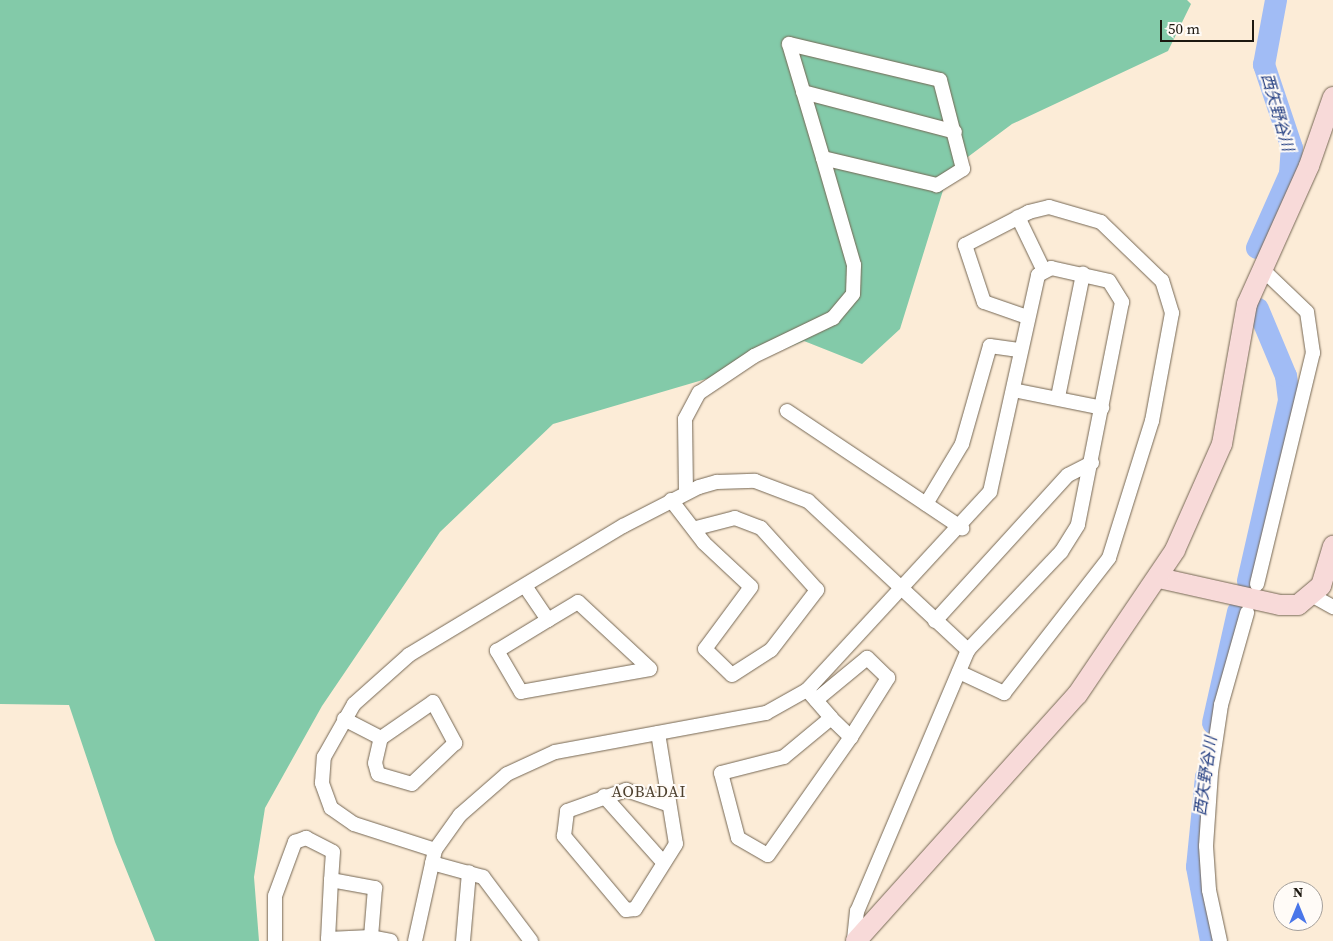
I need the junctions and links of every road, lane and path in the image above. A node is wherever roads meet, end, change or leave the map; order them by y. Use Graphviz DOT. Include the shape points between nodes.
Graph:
graph roads {
  1 [pos="803,92"];
  2 [pos="1333,96"];
  3 [pos="955,132"];
  4 [pos="823,158"];
  5 [pos="1018,217"];
  6 [pos="1261,268"];
  7 [pos="1044,271"];
  8 [pos="1083,274"];
  9 [pos="1027,317"];
  10 [pos="1019,350"];
  11 [pos="1013,390"];
  12 [pos="1058,397"];
  13 [pos="1102,408"];
  14 [pos="787,411"];
  15 [pos="1092,463"];
  16 [pos="686,492"];
  17 [pos="671,500"];
  18 [pos="926,504"];
  19 [pos="696,528"];
  20 [pos="962,528"];
  21 [pos="1333,546"];
  22 [pos="1159,578"];
  23 [pos="1257,584"];
  24 [pos="525,586"];
  25 [pos="902,588"];
  26 [pos="1313,596"];
  27 [pos="1333,607"];
  28 [pos="1247,613"];
  29 [pos="548,620"];
  30 [pos="935,621"];
  31 [pos="968,650"];
  32 [pos="959,672"];
  33 [pos="811,695"];
  34 [pos="832,718"];
  35 [pos="344,719"];
  36 [pos="658,733"];
  37 [pos="851,737"];
  38 [pos="381,738"];
  39 [pos="604,796"];
  40 [pos="667,804"];
  41 [pos="433,857"];
  42 [pos="662,861"];
  43 [pos="469,872"];
  44 [pos="332,880"];
  45 [pos="371,937"];
  46 [pos="275,941"];
  47 [pos="391,941"];
  48 [pos="415,941"];
  49 [pos="464,941"];
  50 [pos="530,941"];
  51 [pos="855,941"];
  52 [pos="1220,941"];
  1 -- 3 [label="street"];
  1 -- 3 [label="street" via="790,44 940,80"];
  1 -- 4 [label="street"];
  2 -- 6 [label="street" via="1310,166"];
  3 -- 4 [label="street" via="963,169 944,184"];
  4 -- 16 [label="street" via="854,265 853,294 833,318 746,361 698,393 685,419"];
  5 -- 7 [label="street"];
  5 -- 9 [label="street" via="967,242 965,251 984,302"];
  5 -- 32 [label="street" via="1049,206 1101,222 1162,282 1172,322 1139,471 1109,558 1004,693"];
  6 -- 22 [label="street" via="1243,317 1222,444 1188,525"];
  6 -- 23 [label="street" via="1307,312 1313,339 1298,427"];
  7 -- 8 [label="street"];
  7 -- 9 [label="street" via="1034,284"];
  8 -- 12 [label="street"];
  8 -- 13 [label="street" via="1109,282 1122,302"];
  9 -- 10 [label="street"];
  10 -- 11 [label="street"];
  10 -- 18 [label="street" via="990,346 962,444"];
  11 -- 12 [label="street"];
  11 -- 20 [label="street" via="990,492"];
  12 -- 13 [label="street"];
  13 -- 15 [label="street"];
  14 -- 18 [label="street"];
  15 -- 30 [label="street" via="1068,475"];
  15 -- 31 [label="street" via="1082,513 1070,539"];
  16 -- 17 [label="street"];
  16 -- 25 [label="street" via="736,480 780,488 808,501"];
  17 -- 19 [label="street"];
  17 -- 24 [label="street"];
  18 -- 20 [label="street"];
  19 -- 19 [label="street" via="704,543 751,587 705,649 732,675 770,650 817,590 761,528 735,518"];
  20 -- 25 [label="street"];
  21 -- 26 [label="street" via="1326,577"];
  22 -- 26 [label="street" via="1280,605 1298,605"];
  22 -- 51 [label="street" via="1077,695"];
  24 -- 29 [label="street"];
  24 -- 35 [label="street" via="389,669"];
  25 -- 30 [label="street"];
  25 -- 33 [label="street"];
  26 -- 27 [label="street"];
  28 -- 52 [label="street" via="1225,688 1211,772 1206,846 1209,890"];
  29 -- 29 [label="street" via="578,602 650,669 521,692 497,651"];
  30 -- 31 [label="street"];
  31 -- 32 [label="street"];
  32 -- 51 [label="street" via="857,910"];
  33 -- 34 [label="street"];
  33 -- 36 [label="street" via="766,713"];
  33 -- 37 [label="street" via="867,658 888,678"];
  34 -- 37 [label="street"];
  34 -- 37 [label="street" via="784,757 721,772 738,838 768,855"];
  35 -- 38 [label="street"];
  35 -- 41 [label="street" via="328,747 322,771 324,794 331,808 354,824"];
  36 -- 40 [label="street"];
  36 -- 41 [label="street" via="555,752 530,762 486,790"];
  38 -- 38 [label="street" via="433,702 455,743 412,784 378,774 375,763"];
  39 -- 40 [label="street" via="626,790"];
  39 -- 42 [label="street"];
  39 -- 42 [label="street" via="567,810 564,836 626,910 635,909"];
  40 -- 42 [label="street" via="676,844"];
  41 -- 43 [label="street"];
  41 -- 48 [label="street"];
  43 -- 49 [label="street"];
  43 -- 50 [label="street" via="482,877"];
  44 -- 45 [label="street" via="375,888"];
  44 -- 45 [label="street" via="328,939"];
  44 -- 46 [label="street" via="333,852 306,838 296,842 275,896"];
  45 -- 47 [label="street"];
}
